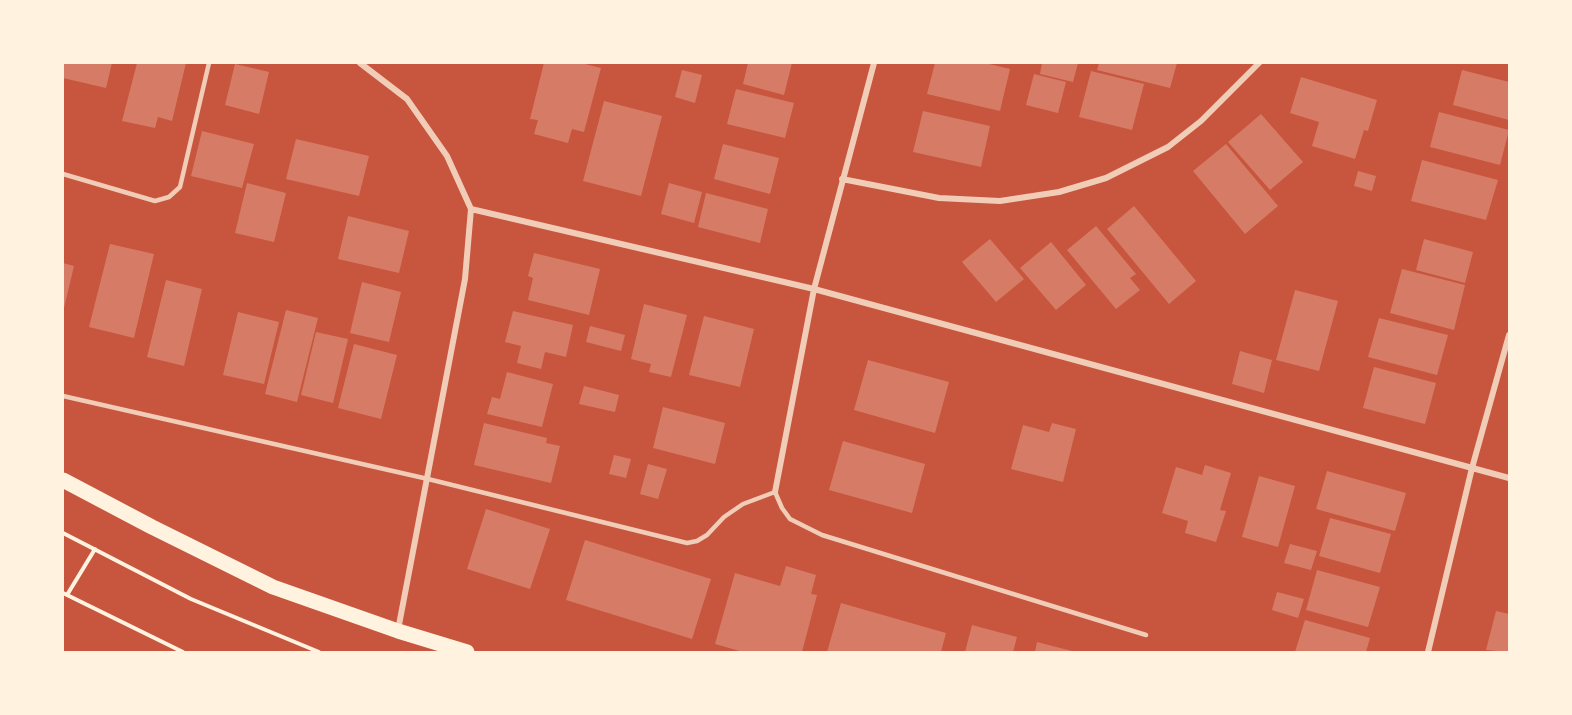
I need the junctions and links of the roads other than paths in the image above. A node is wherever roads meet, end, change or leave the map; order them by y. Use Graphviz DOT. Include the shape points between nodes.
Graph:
graph roads {
  1 [pos="209,63"];
  2 [pos="360,63"];
  3 [pos="874,63"];
  4 [pos="1259,63"];
  5 [pos="63,174"];
  6 [pos="842,179"];
  7 [pos="471,209"];
  8 [pos="813,289"];
  9 [pos="1509,334"];
  10 [pos="63,396"];
  11 [pos="1472,468"];
  12 [pos="1509,478"];
  13 [pos="428,479"];
  14 [pos="63,480"];
  15 [pos="775,492"];
  16 [pos="398,631"];
  17 [pos="1146,635"];
  18 [pos="467,652"];
  19 [pos="1428,652"];
  1 -- 5 [label="lane" via="180,187 169,197 155,201"];
  2 -- 7 [label="street" via="407,99 447,156"];
  3 -- 6 [label="street"];
  4 -- 6 [label="street" via="1201,121 1168,147 1106,178 1059,192 1000,201 939,198"];
  6 -- 8 [label="street"];
  7 -- 8 [label="street"];
  7 -- 13 [label="street" via="465,279"];
  8 -- 11 [label="street"];
  8 -- 15 [label="street"];
  9 -- 11 [label="street"];
  10 -- 13 [label="lane"];
  11 -- 12 [label="street"];
  11 -- 19 [label="street"];
  13 -- 15 [label="lane" via="687,543 697,542 743,504"];
  13 -- 16 [label="street"];
  14 -- 16 [label="main road" via="273,587"];
  15 -- 17 [label="lane" via="790,519 822,535"];
  16 -- 18 [label="main road"];
}
